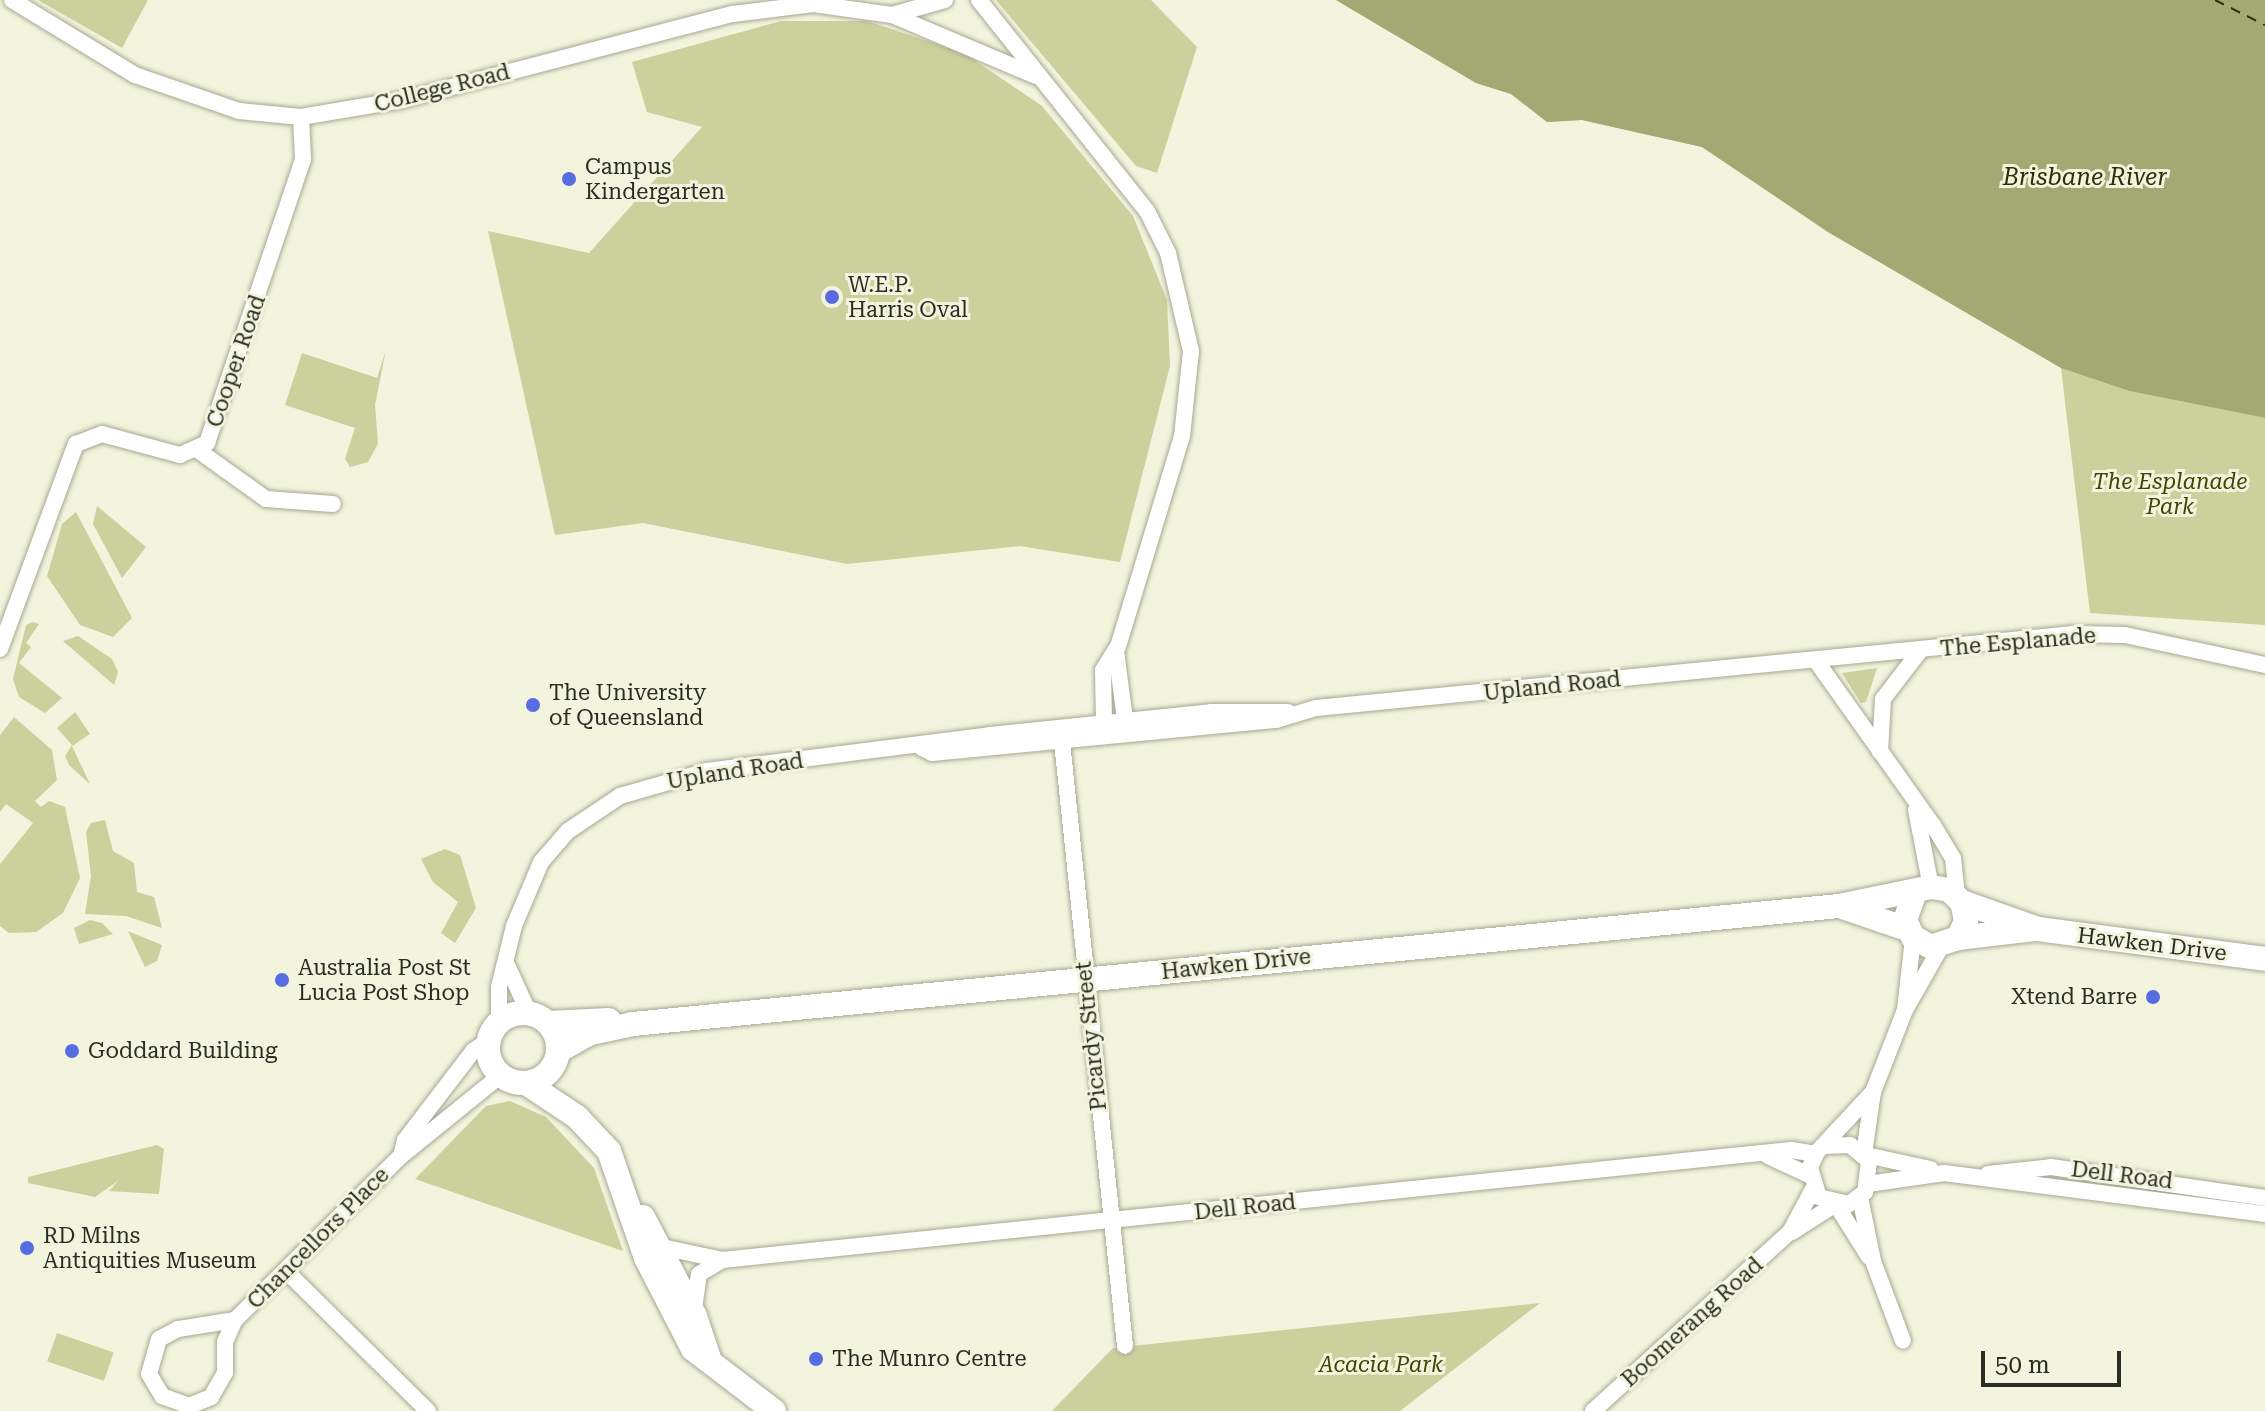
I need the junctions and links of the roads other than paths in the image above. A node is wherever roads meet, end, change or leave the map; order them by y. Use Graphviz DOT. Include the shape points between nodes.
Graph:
graph roads {
  1 [pos="12,0"];
  2 [pos="945,0"];
  3 [pos="979,0"];
  4 [pos="892,15"];
  5 [pos="1036,76"];
  6 [pos="301,117"];
  7 [pos="199,451"];
  8 [pos="333,504"];
  9 [pos="0,649"];
  10 [pos="1116,651"];
  11 [pos="1919,652"];
  12 [pos="1817,662"];
  13 [pos="2265,665"];
  14 [pos="1288,712"];
  15 [pos="1125,719"];
  16 [pos="1104,721"];
  17 [pos="1061,733"];
  18 [pos="1117,735"];
  19 [pos="1880,755"];
  20 [pos="1916,808"];
  21 [pos="1922,891"];
  22 [pos="1959,899"];
  23 [pos="1839,906"];
  24 [pos="2038,929"];
  25 [pos="1910,933"];
  26 [pos="1949,942"];
  27 [pos="2265,959"];
  28 [pos="507,965"];
  29 [pos="1085,979"];
  30 [pos="1905,1010"];
  31 [pos="538,1018"];
  32 [pos="633,1024"];
  33 [pos="494,1031"];
  34 [pos="556,1058"];
  35 [pos="501,1075"];
  36 [pos="526,1083"];
  37 [pos="1873,1092"];
  38 [pos="577,1117"];
  39 [pos="1820,1150"];
  40 [pos="1865,1154"];
  41 [pos="401,1156"];
  42 [pos="1768,1156"];
  43 [pos="615,1169"];
  44 [pos="1944,1173"];
  45 [pos="1979,1176"];
  46 [pos="1811,1182"];
  47 [pos="1864,1191"];
  48 [pos="2265,1198"];
  49 [pos="1835,1206"];
  50 [pos="2265,1214"];
  51 [pos="1109,1220"];
  52 [pos="1790,1232"];
  53 [pos="662,1247"];
  54 [pos="722,1260"];
  55 [pos="1873,1261"];
  56 [pos="286,1271"];
  57 [pos="695,1316"];
  58 [pos="235,1320"];
  59 [pos="1903,1341"];
  60 [pos="1125,1346"];
  61 [pos="712,1367"];
  62 [pos="428,1411"];
  63 [pos="774,1411"];
  64 [pos="1593,1411"];
  1 -- 6 [label="street, College Road" via="135,75 239,111"];
  2 -- 4 [label="street, College Road"];
  3 -- 5 [label="street"];
  4 -- 5 [label="street, College Road"];
  4 -- 6 [label="street, College Road" via="813,4 733,14 389,103"];
  5 -- 10 [label="street" via="1147,211 1168,253 1191,351 1182,436"];
  6 -- 7 [label="street, Cooper Road" via="303,159 221,413"];
  7 -- 8 [label="street" via="266,499"];
  7 -- 9 [label="street, Cooper Road" via="180,455 102,434 76,444"];
  10 -- 15 [label="street"];
  10 -- 16 [label="street" via="1103,670"];
  11 -- 12 [label="street, The Esplanade"];
  11 -- 13 [label="street, The Esplanade" via="2125,635"];
  11 -- 19 [label="street" via="1883,699"];
  12 -- 14 [label="street, Upland Road"];
  12 -- 19 [label="street"];
  14 -- 15 [label="street, Upland Road"];
  14 -- 18 [label="street, Upland Road" via="1276,720"];
  15 -- 16 [label="street, Upland Road"];
  15 -- 18 [label="street"];
  16 -- 17 [label="street, Upland Road"];
  16 -- 18 [label="street"];
  17 -- 18 [label="street, Upland Road"];
  17 -- 28 [label="street, Upland Road" via="707,771 620,796 585,817 541,862 520,903"];
  17 -- 29 [label="street, Picardy Street"];
  19 -- 20 [label="street"];
  20 -- 21 [label="street"];
  20 -- 22 [label="street" via="1953,858"];
  21 -- 22 [label="main road, Hawken Drive"];
  21 -- 23 [label="main road, Hawken Drive"];
  21 -- 25 [label="main road" via="1905,911"];
  22 -- 24 [label="main road, Hawken Drive"];
  22 -- 26 [label="main road" via="1966,921"];
  23 -- 25 [label="main road, Hawken Drive"];
  23 -- 29 [label="main road, Hawken Drive"];
  24 -- 26 [label="main road, Hawken Drive"];
  24 -- 27 [label="main road, Hawken Drive"];
  25 -- 26 [label="main road, Hawken Drive"];
  25 -- 30 [label="street, Boomerang Road"];
  26 -- 30 [label="street, Boomerang Road"];
  28 -- 31 [label="street"];
  28 -- 33 [label="street, Upland Road"];
  29 -- 32 [label="main road, Hawken Drive"];
  29 -- 51 [label="street, Picardy Street"];
  30 -- 37 [label="street, Boomerang Road"];
  31 -- 32 [label="main road, Hawken Drive"];
  31 -- 33 [label="main road"];
  31 -- 34 [label="main road"];
  32 -- 34 [label="main road, Hawken Drive" via="591,1033"];
  33 -- 35 [label="main road" via="490,1059"];
  33 -- 41 [label="street, Chancellors Place" via="405,1140"];
  34 -- 36 [label="main road"];
  34 -- 38 [label="main road"];
  35 -- 36 [label="main road"];
  35 -- 41 [label="street, Chancellors Place"];
  36 -- 38 [label="main road"];
  37 -- 39 [label="street, Boomerang Road"];
  37 -- 40 [label="street, Boomerang Road"];
  38 -- 43 [label="main road" via="609,1151"];
  39 -- 40 [label="street" via="1846,1144"];
  39 -- 42 [label="street, Dell Road"];
  39 -- 46 [label="street, Boomerang Road"];
  40 -- 44 [label="street, Dell Road"];
  40 -- 47 [label="street, Boomerang Road"];
  41 -- 56 [label="street, Chancellors Place"];
  42 -- 46 [label="street"];
  42 -- 51 [label="street, Dell Road"];
  43 -- 53 [label="main road"];
  43 -- 61 [label="main road" via="680,1332"];
  44 -- 45 [label="street, Dell Road"];
  44 -- 47 [label="street, Dell Road"];
  45 -- 48 [label="street, Dell Road" via="2051,1167"];
  45 -- 50 [label="street, Dell Road"];
  46 -- 49 [label="street"];
  46 -- 52 [label="street, Boomerang Road"];
  47 -- 49 [label="street, Boomerang Road"];
  47 -- 55 [label="street"];
  49 -- 52 [label="street, Boomerang Road"];
  49 -- 55 [label="street"];
  51 -- 54 [label="street, Dell Road"];
  51 -- 60 [label="street, Picardy Street"];
  52 -- 64 [label="street, Boomerang Road"];
  53 -- 54 [label="street, Dell Road"];
  53 -- 57 [label="main road"];
  54 -- 57 [label="street" via="699,1274"];
  55 -- 59 [label="street"];
  56 -- 58 [label="street, Chancellors Place"];
  56 -- 62 [label="street"];
  57 -- 61 [label="main road"];
  58 -- 58 [label="street, Chancellors Place" via="225,1342 225,1373 211,1397 189,1406 162,1396 149,1374 159,1339 178,1329"];
  61 -- 63 [label="main road"];
}
